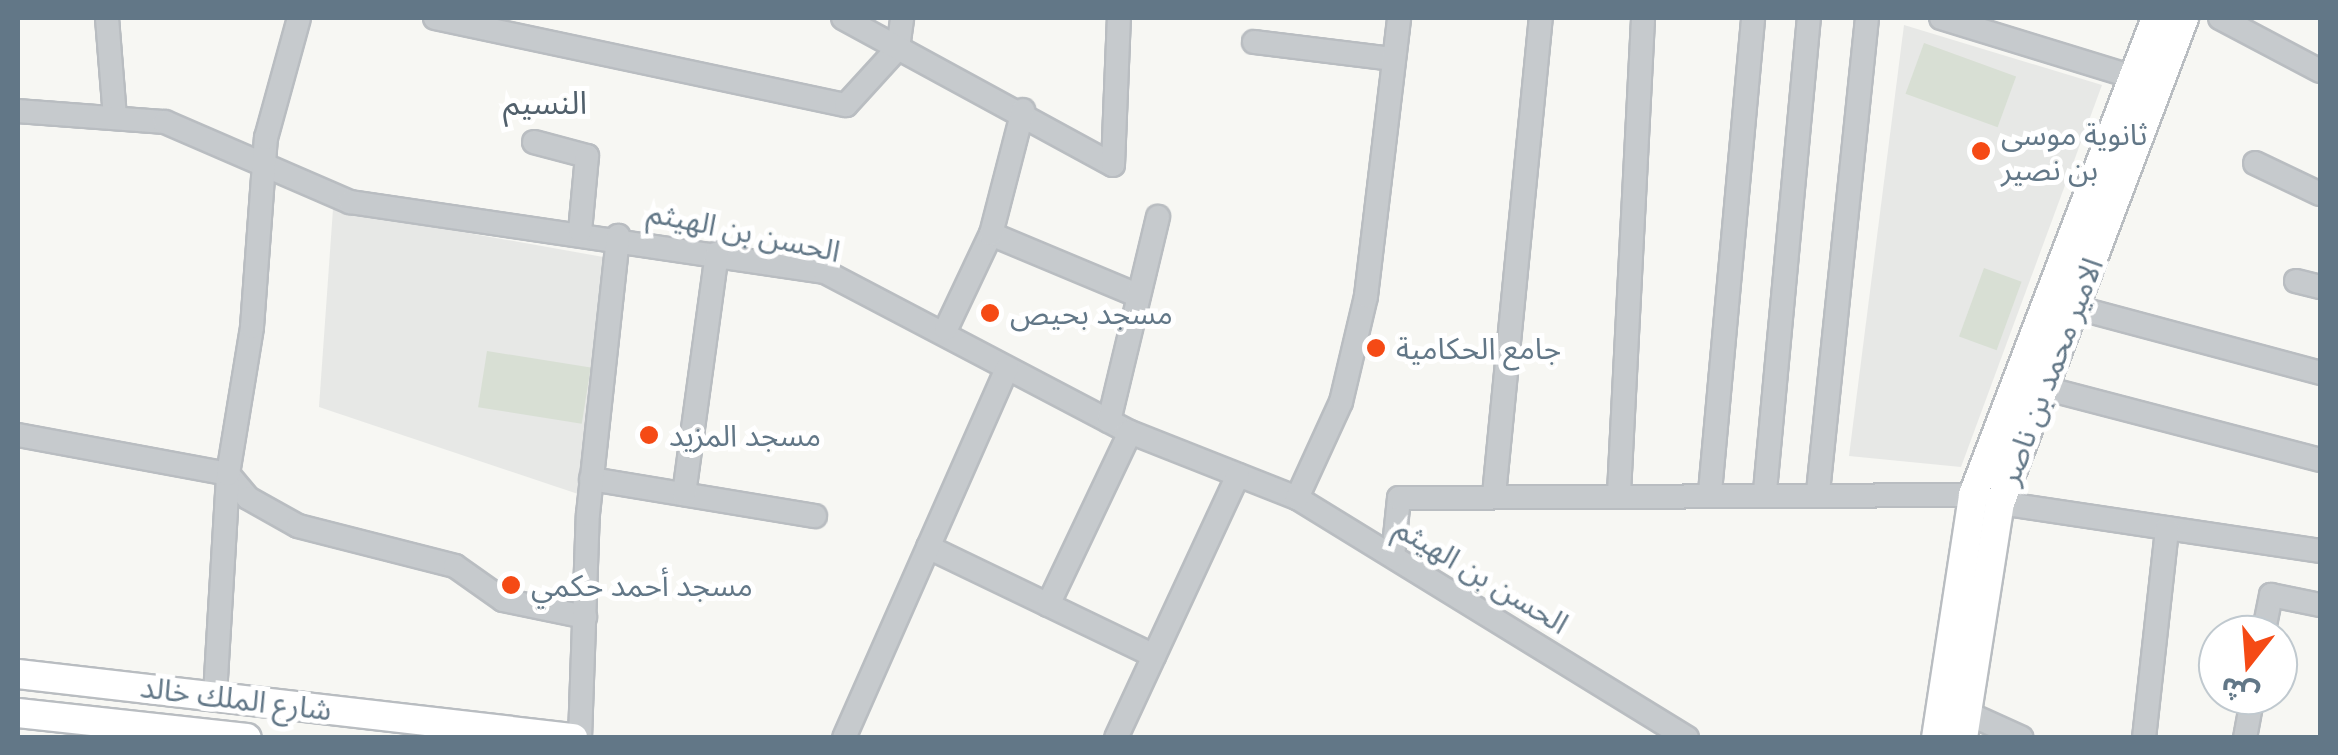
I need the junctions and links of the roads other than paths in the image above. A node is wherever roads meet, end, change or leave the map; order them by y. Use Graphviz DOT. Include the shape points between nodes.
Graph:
graph roads {
  1 [pos="107,18"];
  2 [pos="299,18"];
  3 [pos="436,18"];
  4 [pos="843,18"];
  5 [pos="902,18"];
  6 [pos="1120,18"];
  7 [pos="1399,18"];
  8 [pos="1541,18"];
  9 [pos="1643,18"];
  10 [pos="1754,18"];
  11 [pos="1809,18"];
  12 [pos="1867,18"];
  13 [pos="1941,18"];
  14 [pos="2156,18"];
  15 [pos="2184,18"];
  16 [pos="2220,18"];
  17 [pos="1254,42"];
  18 [pos="898,48"];
  19 [pos="1393,60"];
  20 [pos="2320,71"];
  21 [pos="2133,77"];
  22 [pos="1023,110"];
  23 [pos="18,111"];
  24 [pos="116,118"];
  25 [pos="534,142"];
  26 [pos="2255,164"];
  27 [pos="263,170"];
  28 [pos="2320,194"];
  29 [pos="1158,217"];
  30 [pos="580,231"];
  31 [pos="991,234"];
  32 [pos="618,236"];
  33 [pos="717,253"];
  34 [pos="2296,281"];
  35 [pos="2320,288"];
  36 [pos="1139,296"];
  37 [pos="2074,306"];
  38 [pos="946,328"];
  39 [pos="1007,368"];
  40 [pos="2320,373"];
  41 [pos="2044,388"];
  42 [pos="1109,421"];
  43 [pos="1130,432"];
  44 [pos="18,435"];
  45 [pos="2320,460"];
  46 [pos="228,474"];
  47 [pos="1238,475"];
  48 [pos="591,479"];
  49 [pos="1766,491"];
  50 [pos="1710,492"];
  51 [pos="1818,492"];
  52 [pos="1619,493"];
  53 [pos="684,494"];
  54 [pos="1494,495"];
  55 [pos="1297,498"];
  56 [pos="1987,499"];
  57 [pos="815,516"];
  58 [pos="2167,528"];
  59 [pos="928,547"];
  60 [pos="2320,551"];
  61 [pos="1394,556"];
  62 [pos="1048,604"];
  63 [pos="2320,605"];
  64 [pos="2267,615"];
  65 [pos="586,618"];
  66 [pos="1154,656"];
  67 [pos="1564,660"];
  68 [pos="18,674"];
  69 [pos="215,695"];
  70 [pos="23,721"];
  71 [pos="1965,726"];
  72 [pos="247,738"];
  73 [pos="576,738"];
  74 [pos="844,738"];
  75 [pos="1116,738"];
  76 [pos="1660,738"];
  77 [pos="1687,738"];
  78 [pos="1936,738"];
  79 [pos="2022,738"];
  80 [pos="2144,738"];
  1 -- 24 [label="street"];
  2 -- 27 [label="street"];
  3 -- 18 [label="street" via="846,106"];
  4 -- 18 [label="street"];
  5 -- 18 [label="street"];
  6 -- 22 [label="street" via="1112,165"];
  7 -- 19 [label="street"];
  8 -- 54 [label="street"];
  9 -- 52 [label="street"];
  10 -- 50 [label="street"];
  11 -- 49 [label="street"];
  12 -- 51 [label="street"];
  13 -- 21 [label="street"];
  14 -- 21 [label="main road, الامير محمد بن ناصر"];
  15 -- 37 [label="main road, الامير محمد بن ناصر"];
  16 -- 20 [label="street"];
  17 -- 19 [label="street"];
  18 -- 22 [label="street"];
  19 -- 55 [label="street" via="1366,296 1341,402"];
  21 -- 56 [label="main road, الامير محمد بن ناصر"];
  22 -- 31 [label="street"];
  23 -- 24 [label="street, الحسن بن الهيثم"];
  24 -- 27 [label="street, الحسن بن الهيثم" via="165,122"];
  25 -- 30 [label="street" via="586,156"];
  26 -- 28 [label="street"];
  27 -- 30 [label="street, الحسن بن الهيثم" via="350,202"];
  27 -- 46 [label="street" via="252,326"];
  29 -- 36 [label="street"];
  30 -- 32 [label="street, الحسن بن الهيثم"];
  31 -- 36 [label="street"];
  31 -- 38 [label="street"];
  32 -- 33 [label="street, الحسن بن الهيثم"];
  32 -- 48 [label="street"];
  33 -- 38 [label="street, الحسن بن الهيثم" via="825,272"];
  33 -- 53 [label="street"];
  34 -- 35 [label="street"];
  36 -- 42 [label="street"];
  37 -- 40 [label="street"];
  37 -- 41 [label="main road, الامير محمد بن ناصر"];
  38 -- 39 [label="street, الحسن بن الهيثم"];
  39 -- 42 [label="street, الحسن بن الهيثم"];
  39 -- 59 [label="street"];
  41 -- 45 [label="street"];
  41 -- 56 [label="main road, الامير محمد بن ناصر"];
  42 -- 43 [label="street, الحسن بن الهيثم"];
  43 -- 47 [label="street, الحسن بن الهيثم"];
  43 -- 62 [label="street"];
  44 -- 46 [label="street"];
  46 -- 65 [label="street" via="248,498 298,526 456,566 502,600"];
  46 -- 69 [label="street"];
  47 -- 55 [label="street, الحسن بن الهيثم"];
  47 -- 66 [label="street"];
  48 -- 53 [label="street"];
  48 -- 65 [label="street"];
  49 -- 50 [label="street"];
  49 -- 51 [label="street"];
  50 -- 52 [label="street"];
  51 -- 56 [label="street"];
  52 -- 54 [label="street"];
  53 -- 57 [label="street"];
  54 -- 61 [label="street" via="1400,498"];
  55 -- 61 [label="street, الحسن بن الهيثم"];
  56 -- 58 [label="street"];
  56 -- 71 [label="main road, الامير محمد بن ناصر"];
  56 -- 78 [label="main road, الامير محمد بن ناصر"];
  58 -- 60 [label="street"];
  58 -- 80 [label="street"];
  59 -- 62 [label="street"];
  59 -- 74 [label="street"];
  61 -- 67 [label="street, الحسن بن الهيثم"];
  62 -- 66 [label="street"];
  63 -- 64 [label="street" via="2270,595"];
  65 -- 73 [label="street"];
  66 -- 75 [label="street"];
  67 -- 76 [label="street, الحسن بن الهيثم"];
  67 -- 77 [label="street, الحسن بن الهيثم"];
  68 -- 69 [label="main road, شارع الملك خالد"];
  69 -- 73 [label="main road, شارع الملك خالد"];
  70 -- 72 [label="main road, شارع الملك خالد"];
  71 -- 79 [label="street"];
}
